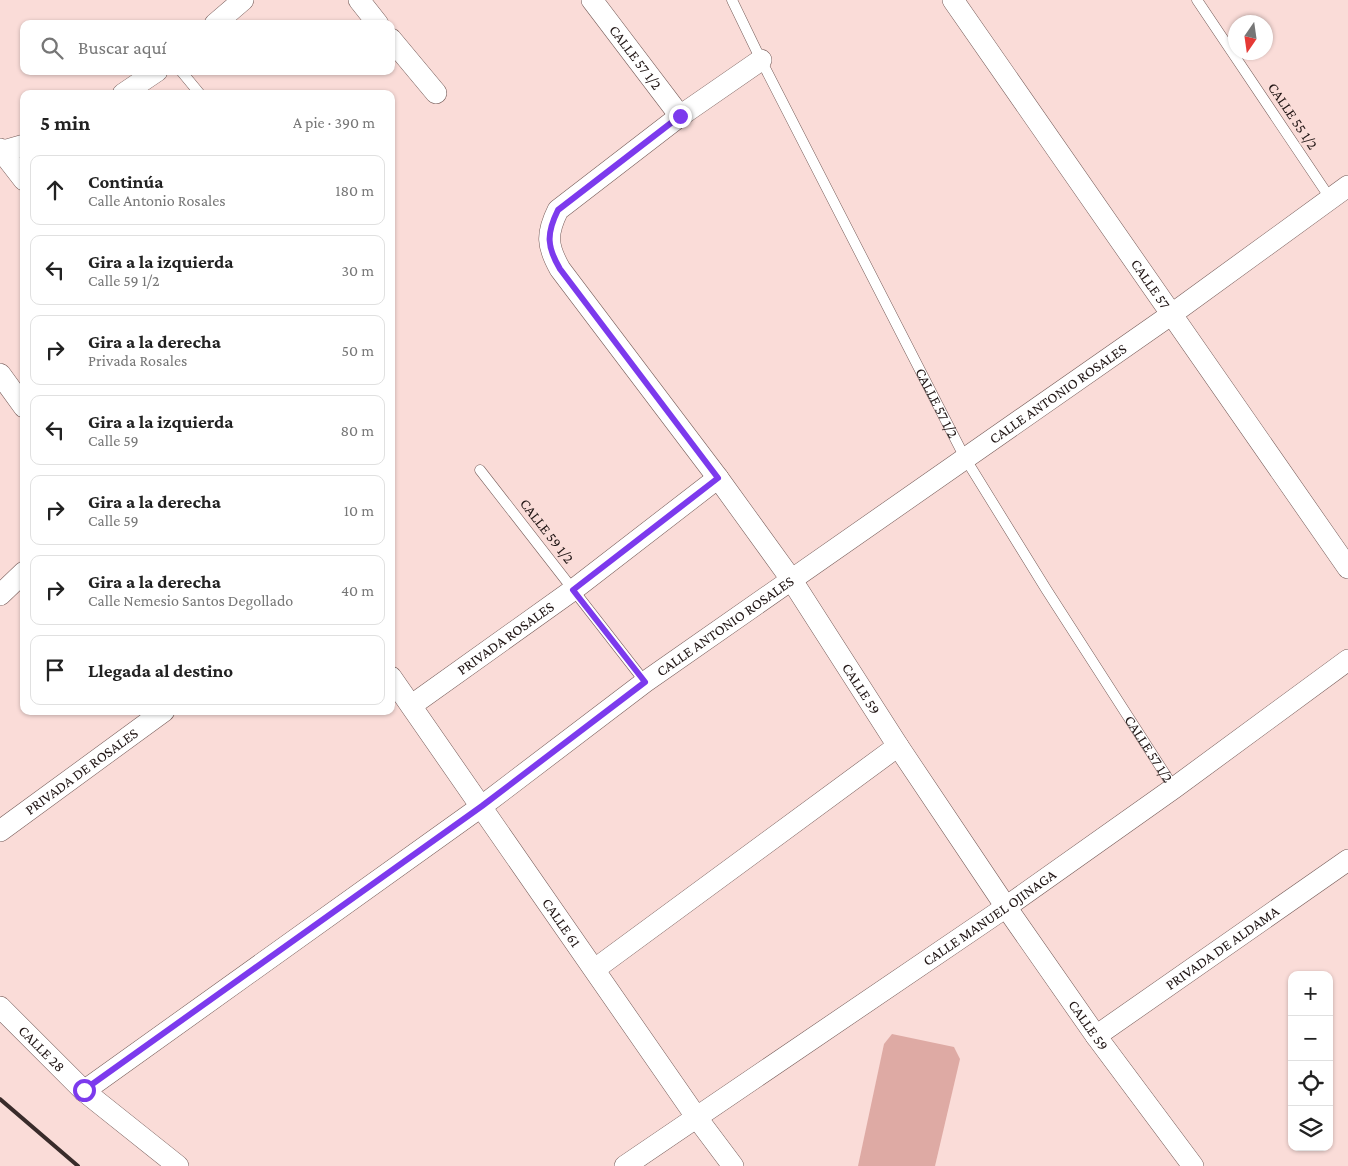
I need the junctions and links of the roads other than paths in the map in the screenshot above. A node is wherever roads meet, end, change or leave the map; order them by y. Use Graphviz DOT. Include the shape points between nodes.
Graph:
graph roads {
  1 [pos="243,0"];
  2 [pos="358,0"];
  3 [pos="592,0"];
  4 [pos="732,0"];
  5 [pos="953,0"];
  6 [pos="1198,0"];
  7 [pos="220,20"];
  8 [pos="375,20"];
  9 [pos="395,44"];
  10 [pos="761,60"];
  11 [pos="151,75"];
  12 [pos="183,75"];
  13 [pos="129,90"];
  14 [pos="197,90"];
  15 [pos="436,93"];
  16 [pos="680,116"];
  17 [pos="20,146"];
  18 [pos="1,151"];
  19 [pos="20,175"];
  20 [pos="1348,186"];
  21 [pos="1330,198"];
  22 [pos="1172,314"];
  23 [pos="0,374"];
  24 [pos="20,402"];
  25 [pos="965,458"];
  26 [pos="480,470"];
  27 [pos="718,478"];
  28 [pos="1348,568"];
  29 [pos="20,576"];
  30 [pos="791,579"];
  31 [pos="573,590"];
  32 [pos="0,595"];
  33 [pos="1348,660"];
  34 [pos="395,682"];
  35 [pos="645,682"];
  36 [pos="412,705"];
  37 [pos="159,715"];
  38 [pos="898,746"];
  39 [pos="1174,788"];
  40 [pos="482,806"];
  41 [pos="0,831"];
  42 [pos="1348,860"];
  43 [pos="1006,907"];
  44 [pos="595,969"];
  45 [pos="0,1007"];
  46 [pos="1096,1036"];
  47 [pos="84,1090"];
  48 [pos="697,1118"];
  49 [pos="178,1166"];
  50 [pos="625,1166"];
  51 [pos="733,1166"];
  52 [pos="1193,1166"];
  1 -- 7 [label="street"];
  2 -- 8 [label="street"];
  3 -- 16 [label="street, CALLE 57 1/2"];
  4 -- 10 [label="lane, CALLE 57 1/2"];
  5 -- 22 [label="street, CALLE 57"];
  6 -- 21 [label="lane, CALLE 55 1/2"];
  9 -- 15 [label="street"];
  10 -- 16 [label="street"];
  10 -- 25 [label="lane, CALLE 57 1/2"];
  11 -- 13 [label="street"];
  12 -- 14 [label="lane"];
  16 -- 27 [label="street, CALLE 59" via="558,210 550,228 549,246 560,269"];
  17 -- 18 [label="street"];
  18 -- 19 [label="street"];
  20 -- 21 [label="street, CALLE ANTONIO ROSALES"];
  21 -- 22 [label="street, CALLE ANTONIO ROSALES"];
  22 -- 25 [label="street, CALLE ANTONIO ROSALES"];
  22 -- 28 [label="street, CALLE 57"];
  23 -- 24 [label="street"];
  25 -- 30 [label="street, CALLE ANTONIO ROSALES"];
  25 -- 39 [label="lane, CALLE 57 1/2"];
  26 -- 31 [label="lane, CALLE 59 1/2"];
  27 -- 30 [label="street, CALLE 59"];
  27 -- 31 [label="street, PRIVADA ROSALES"];
  29 -- 32 [label="street"];
  30 -- 35 [label="street, CALLE ANTONIO ROSALES"];
  30 -- 38 [label="street, CALLE 59"];
  31 -- 35 [label="lane, CALLE 59 1/2"];
  31 -- 36 [label="street, PRIVADA ROSALES"];
  33 -- 39 [label="street, CALLE MANUEL OJINAGA"];
  34 -- 36 [label="street, CALLE 61"];
  35 -- 40 [label="street, CALLE ANTONIO ROSALES"];
  36 -- 40 [label="street, CALLE 61"];
  37 -- 41 [label="street, PRIVADA DE ROSALES"];
  38 -- 43 [label="street, CALLE 59"];
  38 -- 44 [label="street"];
  39 -- 43 [label="street, CALLE MANUEL OJINAGA"];
  40 -- 44 [label="street, CALLE 61"];
  40 -- 47 [label="street, CALLE ANTONIO ROSALES"];
  42 -- 46 [label="street, PRIVADA DE ALDAMA"];
  43 -- 46 [label="street, CALLE 59"];
  43 -- 48 [label="street, CALLE MANUEL OJINAGA"];
  44 -- 48 [label="street, CALLE 61"];
  45 -- 47 [label="street, CALLE 28"];
  46 -- 52 [label="street, CALLE 59"];
  47 -- 49 [label="street, CALLE 28"];
  48 -- 50 [label="street, CALLE MANUEL OJINAGA"];
  48 -- 51 [label="street, CALLE 61"];
}
